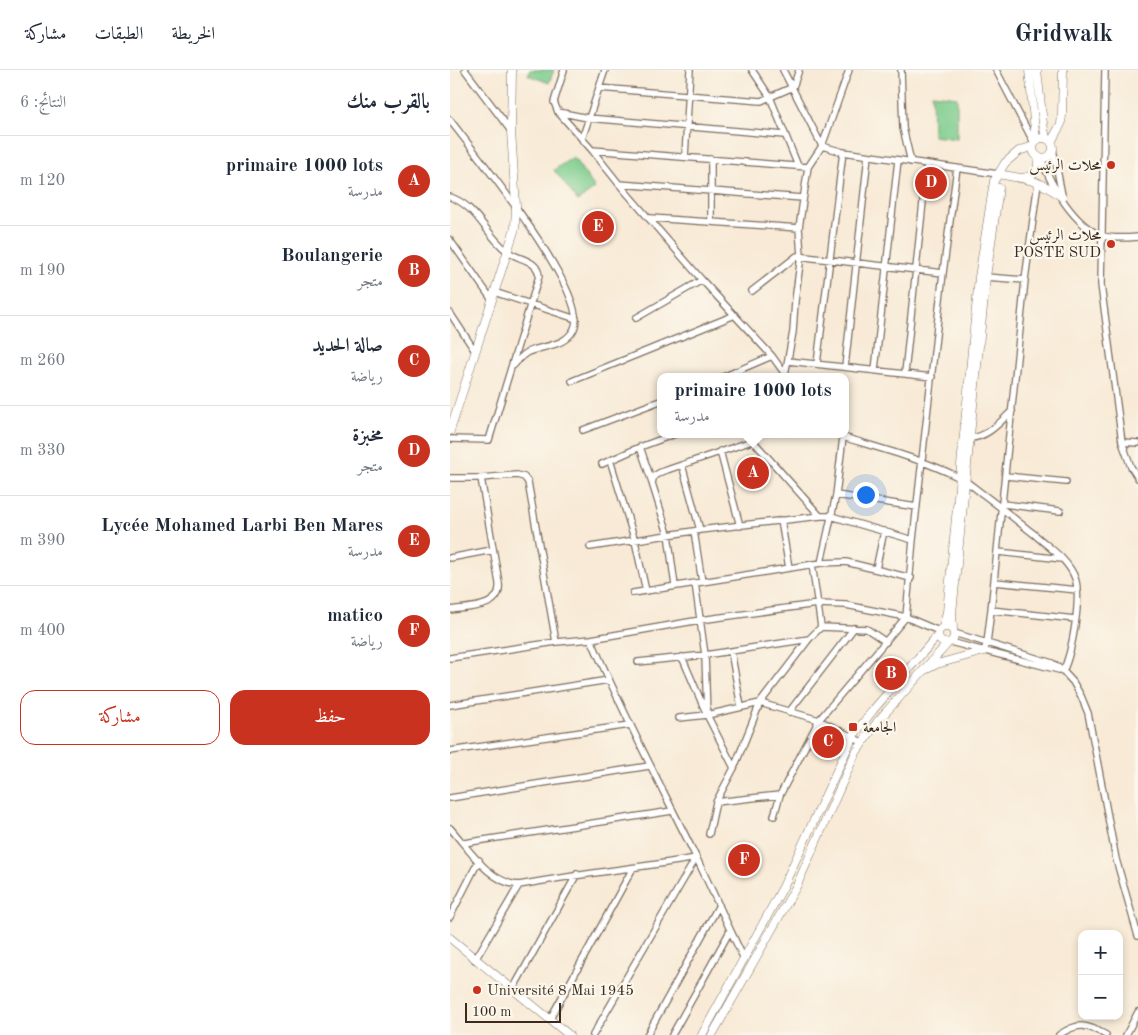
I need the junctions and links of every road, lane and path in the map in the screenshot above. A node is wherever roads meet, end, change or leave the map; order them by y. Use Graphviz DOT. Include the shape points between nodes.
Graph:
graph roads {
  1 [pos="465,70"];
  2 [pos="512,70"];
  3 [pos="564,70"];
  4 [pos="605,70"];
  5 [pos="690,70"];
  6 [pos="752,70"];
  7 [pos="783,70"];
  8 [pos="799,70"];
  9 [pos="849,70"];
  10 [pos="901,70"];
  11 [pos="996,70"];
  12 [pos="1029,70"];
  13 [pos="1037,70"];
  14 [pos="1063,70"];
  15 [pos="1105,70"];
  16 [pos="793,87"];
  17 [pos="599,88"];
  18 [pos="690,95"];
  19 [pos="770,97"];
  20 [pos="558,112"];
  21 [pos="588,118"];
  22 [pos="450,120"];
  23 [pos="687,127"];
  24 [pos="511,132"];
  25 [pos="784,135"];
  26 [pos="582,139"];
  27 [pos="1034,143"];
  28 [pos="1050,143"];
  29 [pos="822,146"];
  30 [pos="592,150"];
  31 [pos="843,152"];
  32 [pos="868,156"];
  33 [pos="685,157"];
  34 [pos="1040,158"];
  35 [pos="711,159"];
  36 [pos="898,160"];
  37 [pos="911,162"];
  38 [pos="927,164"];
  39 [pos="798,166"];
  40 [pos="808,167"];
  41 [pos="957,168"];
  42 [pos="998,174"];
  43 [pos="1022,178"];
  44 [pos="1038,182"];
  45 [pos="619,184"];
  46 [pos="711,190"];
  47 [pos="450,197"];
  48 [pos="1062,197"];
  49 [pos="803,198"];
  50 [pos="516,206"];
  51 [pos="650,218"];
  52 [pos="711,221"];
  53 [pos="799,228"];
  54 [pos="1102,236"];
  55 [pos="1138,237"];
  56 [pos="450,240"];
  57 [pos="507,252"];
  58 [pos="801,256"];
  59 [pos="829,260"];
  60 [pos="858,263"];
  61 [pos="886,266"];
  62 [pos="915,270"];
  63 [pos="943,273"];
  64 [pos="986,277"];
  65 [pos="702,280"];
  66 [pos="1025,280"];
  67 [pos="752,291"];
  68 [pos="493,296"];
  69 [pos="531,304"];
  70 [pos="450,313"];
  71 [pos="735,315"];
  72 [pos="636,318"];
  73 [pos="576,319"];
  74 [pos="475,352"];
  75 [pos="772,356"];
  76 [pos="788,361"];
  77 [pos="817,364"];
  78 [pos="512,367"];
  79 [pos="846,367"];
  80 [pos="875,370"];
  81 [pos="732,373"];
  82 [pos="784,373"];
  83 [pos="786,373"];
  84 [pos="905,373"];
  85 [pos="932,377"];
  86 [pos="572,381"];
  87 [pos="657,402"];
  88 [pos="1012,411"];
  89 [pos="583,430"];
  90 [pos="450,431"];
  91 [pos="664,438"];
  92 [pos="750,438"];
  93 [pos="842,438"];
  94 [pos="848,438"];
  95 [pos="970,438"];
  96 [pos="450,439"];
  97 [pos="752,441"];
  98 [pos="1122,442"];
  99 [pos="1138,443"];
  100 [pos="640,447"];
  101 [pos="720,451"];
  102 [pos="610,460"];
  103 [pos="923,461"];
  104 [pos="602,464"];
  105 [pos="682,464"];
  106 [pos="1006,476"];
  107 [pos="450,478"];
  108 [pos="481,478"];
  109 [pos="1138,478"];
  110 [pos="963,479"];
  111 [pos="1066,482"];
  112 [pos="652,483"];
  113 [pos="836,495"];
  114 [pos="1003,506"];
  115 [pos="917,507"];
  116 [pos="1060,512"];
  117 [pos="820,516"];
  118 [pos="831,516"];
  119 [pos="781,520"];
  120 [pos="740,526"];
  121 [pos="697,530"];
  122 [pos="884,531"];
  123 [pos="668,534"];
  124 [pos="913,540"];
  125 [pos="635,541"];
  126 [pos="590,547"];
  127 [pos="492,550"];
  128 [pos="998,552"];
  129 [pos="450,558"];
  130 [pos="1062,559"];
  131 [pos="821,563"];
  132 [pos="812,564"];
  133 [pos="789,568"];
  134 [pos="876,569"];
  135 [pos="911,578"];
  136 [pos="699,582"];
  137 [pos="994,582"];
  138 [pos="675,586"];
  139 [pos="1078,590"];
  140 [pos="646,591"];
  141 [pos="633,593"];
  142 [pos="818,604"];
  143 [pos="450,610"];
  144 [pos="991,610"];
  145 [pos="906,617"];
  146 [pos="1075,619"];
  147 [pos="700,620"];
  148 [pos="821,627"];
  149 [pos="854,628"];
  150 [pos="940,631"];
  151 [pos="954,631"];
  152 [pos="591,639"];
  153 [pos="809,639"];
  154 [pos="556,642"];
  155 [pos="886,642"];
  156 [pos="949,642"];
  157 [pos="986,647"];
  158 [pos="731,651"];
  159 [pos="705,655"];
  160 [pos="450,658"];
  161 [pos="682,658"];
  162 [pos="638,662"];
  163 [pos="1063,671"];
  164 [pos="919,674"];
  165 [pos="609,680"];
  166 [pos="760,703"];
  167 [pos="450,705"];
  168 [pos="741,707"];
  169 [pos="789,712"];
  170 [pos="707,715"];
  171 [pos="679,718"];
  172 [pos="819,720"];
  173 [pos="630,725"];
  174 [pos="853,736"];
  175 [pos="862,742"];
  176 [pos="450,751"];
  177 [pos="649,766"];
  178 [pos="734,768"];
  179 [pos="780,795"];
  180 [pos="450,798"];
  181 [pos="716,802"];
  182 [pos="672,811"];
  183 [pos="774,816"];
  184 [pos="450,828"];
  185 [pos="709,834"];
  186 [pos="464,843"];
  187 [pos="696,858"];
  188 [pos="479,860"];
  189 [pos="633,868"];
  190 [pos="577,874"];
  191 [pos="519,885"];
  192 [pos="719,905"];
  193 [pos="450,917"];
  194 [pos="730,930"];
  195 [pos="1138,936"];
  196 [pos="450,938"];
  197 [pos="476,960"];
  198 [pos="744,960"];
  199 [pos="749,968"];
  200 [pos="513,988"];
  201 [pos="1138,1012"];
  202 [pos="550,1019"];
  203 [pos="569,1035"];
  204 [pos="593,1035"];
  205 [pos="647,1035"];
  206 [pos="672,1035"];
  207 [pos="702,1035"];
  208 [pos="712,1035"];
  209 [pos="1059,1035"];
  210 [pos="1106,1035"];
  211 [pos="1126,1035"];
  1 -- 24 [label="street"];
  2 -- 24 [label="street"];
  3 -- 20 [label="street" via="554,102"];
  4 -- 17 [label="street"];
  5 -- 18 [label="street"];
  6 -- 19 [label="street"];
  7 -- 16 [label="street"];
  8 -- 16 [label="street"];
  9 -- 29 [label="street"];
  10 -- 37 [label="street" via="903,128"];
  11 -- 27 [label="street"];
  12 -- 27 [label="street"];
  13 -- 28 [label="street" via="1042,124"];
  14 -- 28 [label="street" via="1061,124"];
  15 -- 54 [label="street"];
  16 -- 19 [label="street"];
  16 -- 29 [label="street"];
  17 -- 18 [label="street"];
  17 -- 21 [label="street"];
  18 -- 19 [label="street" via="762,101"];
  18 -- 23 [label="street"];
  19 -- 25 [label="street"];
  20 -- 21 [label="street"];
  20 -- 26 [label="street"];
  21 -- 23 [label="street"];
  21 -- 26 [label="street"];
  22 -- 50 [label="street"];
  23 -- 25 [label="street"];
  23 -- 33 [label="street"];
  24 -- 50 [label="street"];
  25 -- 39 [label="street"];
  26 -- 30 [label="street"];
  27 -- 28 [label="street"];
  27 -- 34 [label="street" via="1033,151"];
  27 -- 42 [label="street" via="1005,163"];
  28 -- 34 [label="street" via="1049,156"];
  28 -- 48 [label="street"];
  29 -- 31 [label="street"];
  29 -- 40 [label="street"];
  30 -- 33 [label="street"];
  30 -- 45 [label="street"];
  31 -- 32 [label="street"];
  31 -- 59 [label="street"];
  32 -- 36 [label="street"];
  32 -- 60 [label="street"];
  33 -- 35 [label="street"];
  34 -- 43 [label="street" via="1034,175"];
  34 -- 48 [label="street"];
  35 -- 39 [label="street"];
  35 -- 46 [label="street"];
  36 -- 37 [label="street"];
  36 -- 61 [label="street"];
  37 -- 38 [label="street"];
  38 -- 41 [label="street"];
  38 -- 62 [label="street"];
  39 -- 40 [label="street"];
  40 -- 49 [label="street"];
  41 -- 42 [label="street"];
  41 -- 63 [label="street"];
  42 -- 43 [label="street"];
  42 -- 64 [label="street" via="1000,181"];
  42 -- 110 [label="street" via="994,181 979,276"];
  43 -- 44 [label="street"];
  44 -- 48 [label="street"];
  44 -- 66 [label="street"];
  45 -- 46 [label="street"];
  45 -- 51 [label="street"];
  46 -- 49 [label="street"];
  46 -- 52 [label="street"];
  47 -- 57 [label="street" via="468,207"];
  48 -- 54 [label="street" via="1084,225"];
  49 -- 53 [label="street"];
  50 -- 57 [label="street" via="515,228"];
  50 -- 73 [label="street" via="564,282 572,298"];
  51 -- 52 [label="street"];
  51 -- 65 [label="street"];
  52 -- 53 [label="street"];
  53 -- 58 [label="street"];
  54 -- 55 [label="street"];
  54 -- 98 [label="street" via="1101,285"];
  56 -- 68 [label="street"];
  57 -- 68 [label="street"];
  57 -- 69 [label="street" via="538,269"];
  58 -- 59 [label="street"];
  58 -- 67 [label="street"];
  58 -- 76 [label="street"];
  59 -- 60 [label="street"];
  59 -- 77 [label="street"];
  60 -- 61 [label="street"];
  60 -- 79 [label="street"];
  61 -- 62 [label="street"];
  61 -- 80 [label="street"];
  62 -- 63 [label="street"];
  62 -- 84 [label="street"];
  63 -- 85 [label="street"];
  64 -- 66 [label="street"];
  64 -- 95 [label="street"];
  65 -- 71 [label="street"];
  65 -- 72 [label="street"];
  66 -- 88 [label="street"];
  68 -- 69 [label="street"];
  68 -- 74 [label="street"];
  69 -- 73 [label="street"];
  69 -- 78 [label="street"];
  70 -- 74 [label="street"];
  71 -- 75 [label="street"];
  71 -- 86 [label="street"];
  73 -- 78 [label="street" via="565,340 529,352"];
  74 -- 90 [label="street"];
  75 -- 81 [label="street"];
  75 -- 82 [label="street"];
  76 -- 77 [label="street"];
  76 -- 83 [label="street"];
  77 -- 79 [label="street"];
  78 -- 96 [label="street" via="488,440"];
  79 -- 80 [label="street"];
  80 -- 84 [label="street"];
  84 -- 85 [label="street"];
  85 -- 103 [label="street"];
  87 -- 89 [label="street"];
  88 -- 95 [label="street" via="985,435"];
  88 -- 106 [label="street"];
  91 -- 100 [label="street"];
  92 -- 97 [label="street"];
  93 -- 113 [label="street"];
  94 -- 103 [label="street"];
  95 -- 110 [label="street"];
  97 -- 101 [label="street"];
  97 -- 117 [label="street"];
  98 -- 99 [label="street"];
  98 -- 109 [label="street" via="1130,467"];
  100 -- 102 [label="street"];
  100 -- 112 [label="street"];
  101 -- 105 [label="street"];
  101 -- 120 [label="street"];
  102 -- 104 [label="street"];
  102 -- 125 [label="street"];
  103 -- 110 [label="street"];
  103 -- 115 [label="street"];
  105 -- 112 [label="street" via="654,476"];
  105 -- 121 [label="street"];
  106 -- 111 [label="street"];
  106 -- 114 [label="street"];
  107 -- 108 [label="street"];
  108 -- 127 [label="street"];
  108 -- 154 [label="street" via="517,475 530,485"];
  110 -- 114 [label="street"];
  110 -- 150 [label="street" via="947,612"];
  110 -- 151 [label="street" via="952,613"];
  112 -- 123 [label="street"];
  113 -- 115 [label="street"];
  113 -- 118 [label="street"];
  114 -- 116 [label="street"];
  114 -- 128 [label="street"];
  114 -- 130 [label="street"];
  115 -- 124 [label="street"];
  117 -- 118 [label="street"];
  117 -- 119 [label="street"];
  118 -- 122 [label="street"];
  118 -- 131 [label="street"];
  119 -- 120 [label="street"];
  119 -- 133 [label="street"];
  120 -- 121 [label="street"];
  121 -- 123 [label="street"];
  121 -- 136 [label="street"];
  122 -- 124 [label="street"];
  122 -- 134 [label="street"];
  123 -- 125 [label="street"];
  123 -- 138 [label="street"];
  124 -- 135 [label="street"];
  125 -- 126 [label="street"];
  125 -- 140 [label="street"];
  127 -- 129 [label="street"];
  127 -- 143 [label="street" via="499,583 496,598 489,604"];
  128 -- 130 [label="street"];
  128 -- 137 [label="street"];
  130 -- 139 [label="street" via="1076,578"];
  131 -- 132 [label="street"];
  131 -- 134 [label="street" via="846,562"];
  132 -- 133 [label="street"];
  132 -- 142 [label="street"];
  133 -- 136 [label="street"];
  134 -- 135 [label="street"];
  135 -- 145 [label="street"];
  136 -- 138 [label="street"];
  136 -- 147 [label="street"];
  137 -- 139 [label="street"];
  137 -- 144 [label="street"];
  138 -- 140 [label="street"];
  139 -- 146 [label="street"];
  140 -- 141 [label="street"];
  142 -- 145 [label="street" via="846,604"];
  142 -- 147 [label="street"];
  142 -- 148 [label="street"];
  144 -- 146 [label="street"];
  144 -- 157 [label="street"];
  145 -- 150 [label="street"];
  145 -- 155 [label="street"];
  146 -- 163 [label="street" via="1070,653"];
  147 -- 152 [label="street"];
  147 -- 159 [label="street"];
  148 -- 149 [label="street"];
  148 -- 153 [label="street"];
  149 -- 155 [label="street" via="867,629"];
  149 -- 169 [label="street"];
  150 -- 151 [label="street" via="948,627"];
  150 -- 156 [label="street" via="940,640"];
  150 -- 174 [label="street"];
  151 -- 156 [label="street" via="954,638"];
  151 -- 157 [label="street"];
  152 -- 154 [label="street"];
  152 -- 165 [label="street"];
  153 -- 158 [label="street"];
  153 -- 166 [label="street"];
  154 -- 160 [label="street"];
  155 -- 172 [label="street"];
  156 -- 157 [label="street"];
  156 -- 164 [label="street"];
  157 -- 163 [label="street"];
  157 -- 164 [label="street" via="937,664"];
  158 -- 159 [label="street"];
  158 -- 168 [label="street"];
  159 -- 161 [label="street"];
  159 -- 170 [label="street"];
  161 -- 162 [label="street"];
  161 -- 170 [label="street"];
  163 -- 195 [label="street" via="1077,688 1088,713 1118,866"];
  164 -- 175 [label="street"];
  165 -- 167 [label="street"];
  165 -- 173 [label="street"];
  166 -- 168 [label="street"];
  166 -- 169 [label="street"];
  166 -- 178 [label="street"];
  168 -- 170 [label="street"];
  169 -- 172 [label="street"];
  170 -- 171 [label="street"];
  170 -- 178 [label="street"];
  172 -- 174 [label="street"];
  172 -- 179 [label="street"];
  173 -- 176 [label="street"];
  173 -- 177 [label="street"];
  174 -- 175 [label="street"];
  174 -- 198 [label="street" via="783,887"];
  175 -- 199 [label="street" via="848,766 797,885"];
  177 -- 180 [label="street"];
  177 -- 182 [label="street"];
  178 -- 181 [label="street"];
  179 -- 181 [label="street"];
  179 -- 183 [label="street"];
  181 -- 185 [label="street"];
  182 -- 186 [label="street"];
  182 -- 187 [label="street"];
  184 -- 186 [label="street"];
  186 -- 188 [label="street"];
  187 -- 189 [label="street"];
  187 -- 192 [label="street"];
  187 -- 204 [label="street"];
  188 -- 191 [label="street" via="500,880"];
  188 -- 193 [label="street"];
  189 -- 190 [label="street"];
  189 -- 202 [label="street"];
  190 -- 191 [label="street"];
  190 -- 200 [label="street"];
  191 -- 197 [label="street"];
  192 -- 194 [label="street"];
  192 -- 205 [label="street"];
  194 -- 198 [label="street"];
  194 -- 206 [label="street"];
  196 -- 197 [label="street"];
  197 -- 200 [label="street"];
  198 -- 199 [label="street"];
  198 -- 207 [label="street"];
  199 -- 208 [label="street"];
  200 -- 202 [label="street"];
  201 -- 211 [label="street"];
  202 -- 203 [label="street"];
  209 -- 210 [label="street" via="1071,1027 1082,1025"];
}
